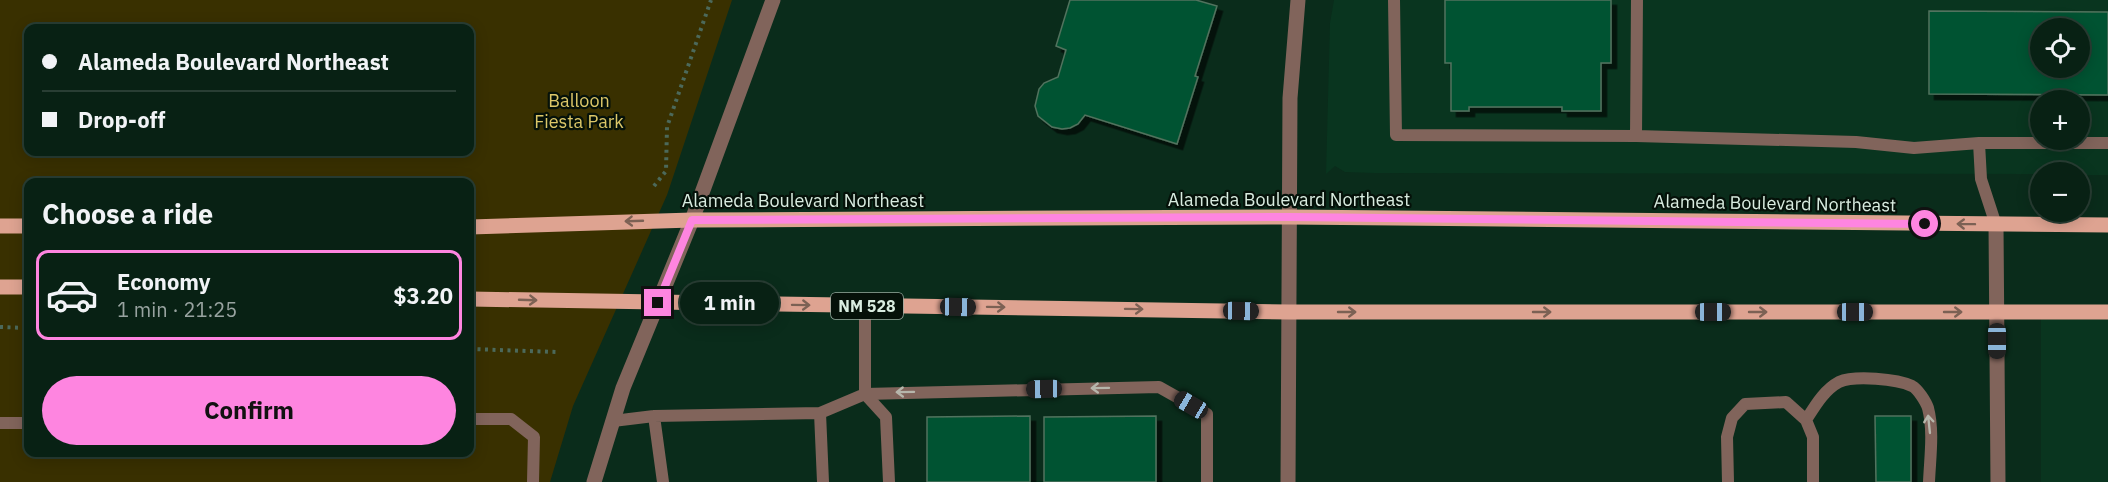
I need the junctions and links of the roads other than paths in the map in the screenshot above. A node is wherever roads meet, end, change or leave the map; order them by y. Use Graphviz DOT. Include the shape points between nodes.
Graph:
graph roads {
  1 [pos="773,0"];
  2 [pos="1298,0"];
  3 [pos="1394,0"];
  4 [pos="1637,0"];
  5 [pos="1636,136"];
  6 [pos="1979,143"];
  7 [pos="2108,143"];
  8 [pos="1290,217"];
  9 [pos="692,220"];
  10 [pos="1996,225"];
  11 [pos="2108,225"];
  12 [pos="0,226"];
  13 [pos="24,226"];
  14 [pos="474,227"];
  15 [pos="0,287"];
  16 [pos="24,287"];
  17 [pos="474,298"];
  18 [pos="658,303"];
  19 [pos="865,306"];
  20 [pos="1289,312"];
  21 [pos="1997,312"];
  22 [pos="2108,312"];
  23 [pos="865,394"];
  24 [pos="820,413"];
  25 [pos="654,416"];
  26 [pos="474,420"];
  27 [pos="1806,420"];
  28 [pos="613,421"];
  29 [pos="0,423"];
  30 [pos="24,423"];
  31 [pos="533,482"];
  32 [pos="594,482"];
  33 [pos="663,482"];
  34 [pos="823,482"];
  35 [pos="889,482"];
  36 [pos="1207,482"];
  37 [pos="1288,482"];
  38 [pos="1728,482"];
  39 [pos="1813,482"];
  40 [pos="1929,482"];
  41 [pos="1998,482"];
  1 -- 9 [label="street"];
  2 -- 8 [label="street" via="1290,99"];
  3 -- 5 [label="lane" via="1396,135"];
  4 -- 5 [label="lane"];
  5 -- 6 [label="lane" via="1856,142 1914,148"];
  6 -- 7 [label="lane"];
  6 -- 10 [label="lane" via="1981,179"];
  8 -- 9 [label="main road, Alameda Boulevard Northeast"];
  10 -- 8 [label="main road, Alameda Boulevard Northeast, one-way"];
  8 -- 20 [label="street"];
  9 -- 14 [label="main road, Alameda Boulevard Northeast, one-way"];
  9 -- 18 [label="street"];
  10 -- 11 [label="main road, Alameda Boulevard Northeast"];
  10 -- 21 [label="street"];
  12 -- 13 [label="main road"];
  15 -- 16 [label="main road"];
  17 -- 18 [label="main road, NM 528, one-way"];
  18 -- 19 [label="main road, NM 528, one-way"];
  18 -- 28 [label="street"];
  19 -- 20 [label="main road, NM 528, one-way"];
  19 -- 23 [label="lane"];
  20 -- 21 [label="main road, NM 528, one-way"];
  20 -- 37 [label="street"];
  21 -- 22 [label="main road, NM 528"];
  21 -- 41 [label="street"];
  23 -- 24 [label="lane"];
  23 -- 35 [label="lane" via="886,417"];
  36 -- 23 [label="lane, one-way" via="1207,414 1159,387"];
  24 -- 25 [label="lane"];
  24 -- 34 [label="lane"];
  25 -- 28 [label="lane"];
  25 -- 33 [label="lane"];
  26 -- 31 [label="lane" via="511,419 534,437"];
  27 -- 38 [label="lane" via="1786,402 1745,404 1732,418 1727,437"];
  27 -- 39 [label="lane" via="1813,437"];
  40 -- 27 [label="lane, one-way" via="1928,406 1915,387 1898,381 1840,382 1823,394"];
  28 -- 32 [label="street"];
  29 -- 30 [label="lane"];
}
